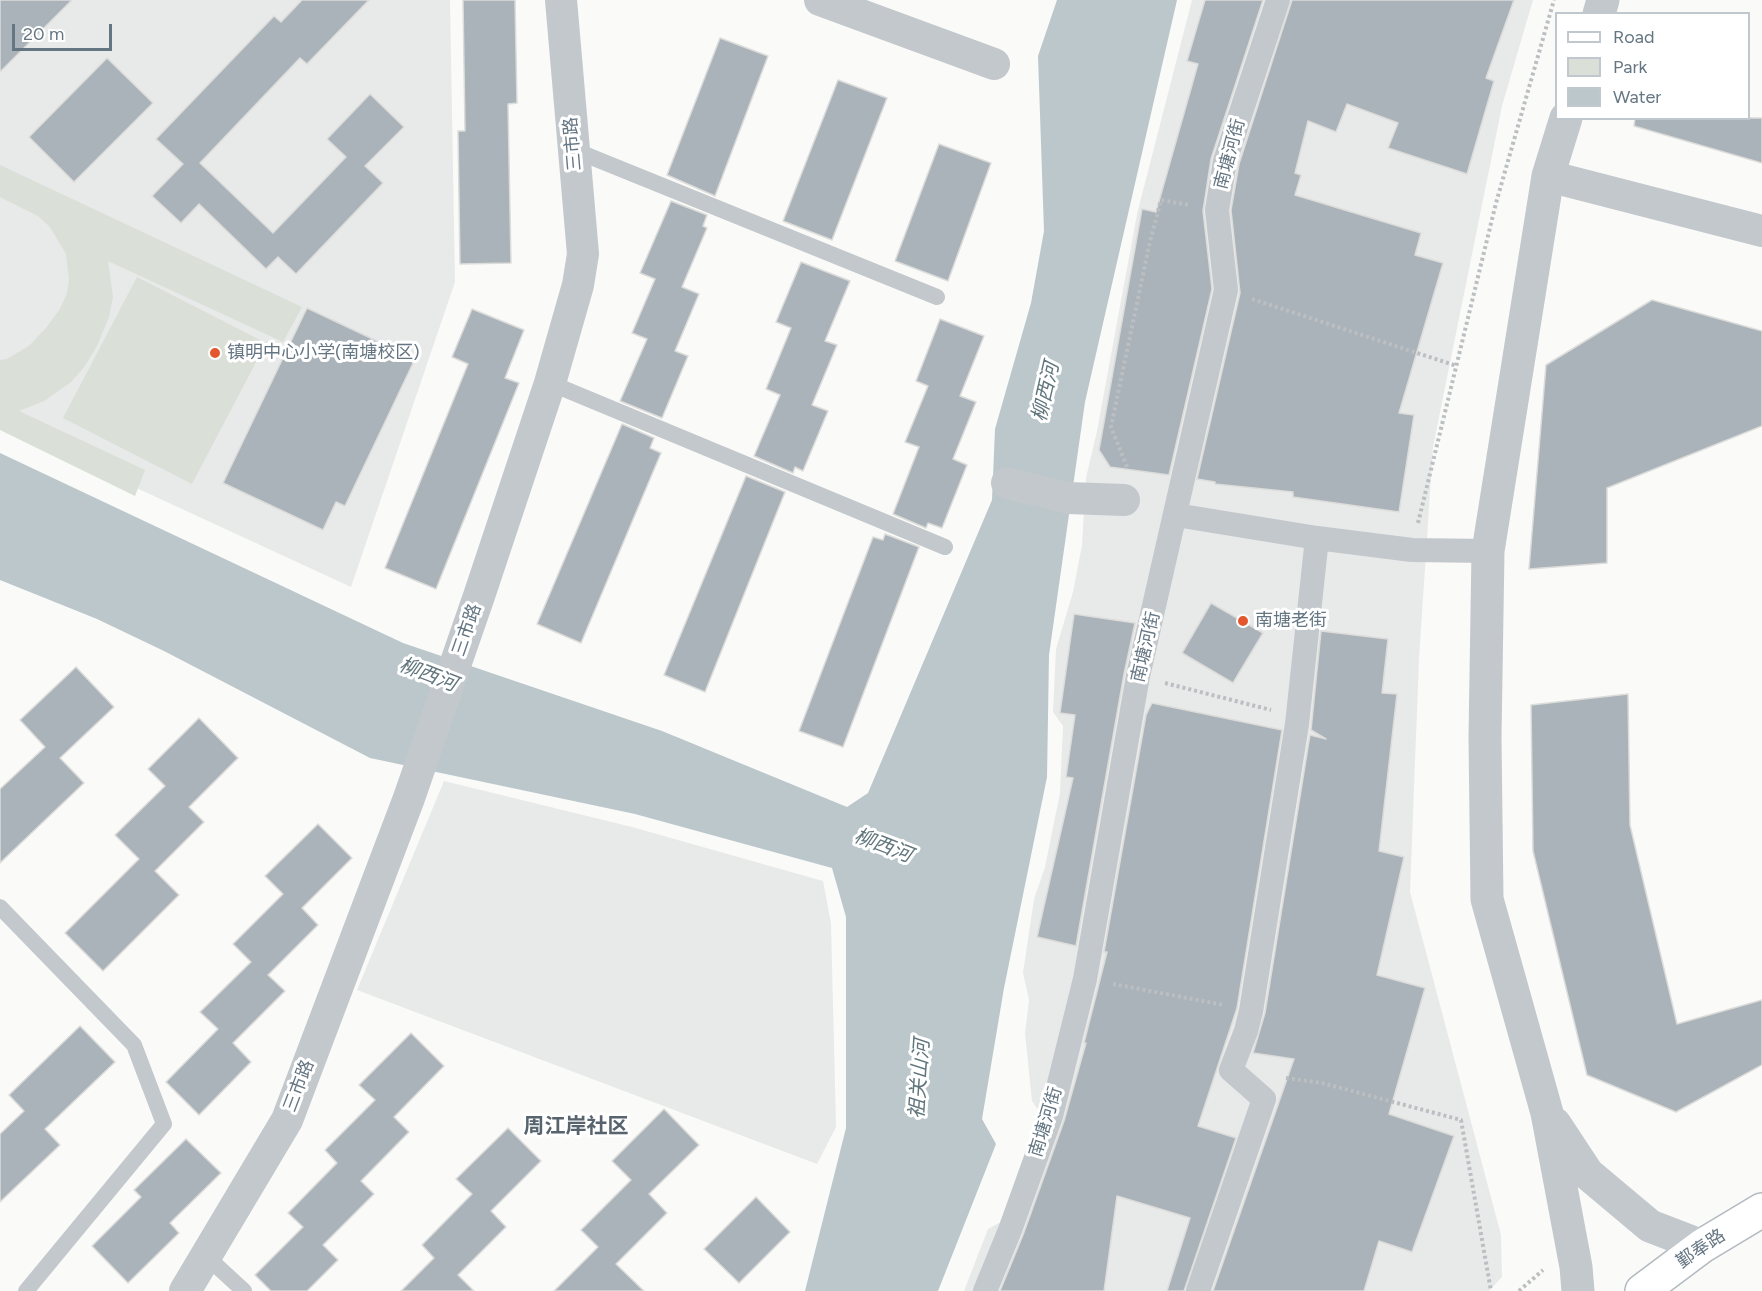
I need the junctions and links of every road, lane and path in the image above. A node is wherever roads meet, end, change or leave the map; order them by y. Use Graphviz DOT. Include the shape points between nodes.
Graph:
graph roads {
  1 [pos="561,0"];
  2 [pos="820,0"];
  3 [pos="1278,0"];
  4 [pos="1554,0"];
  5 [pos="994,64"];
  6 [pos="1565,120"];
  7 [pos="574,150"];
  8 [pos="1548,176"];
  9 [pos="1217,210"];
  10 [pos="1762,231"];
  11 [pos="1226,290"];
  12 [pos="937,297"];
  13 [pos="1457,366"];
  14 [pos="550,382"];
  15 [pos="1007,483"];
  16 [pos="1126,487"];
  17 [pos="1176,515"];
  18 [pos="1317,538"];
  19 [pos="945,547"];
  20 [pos="1412,550"];
  21 [pos="1488,551"];
  22 [pos="1138,676"];
  23 [pos="1298,718"];
  24 [pos="0,907"];
  25 [pos="1085,979"];
  26 [pos="1251,1011"];
  27 [pos="1232,1070"];
  28 [pos="1547,1113"];
  29 [pos="1762,1210"];
  30 [pos="1702,1246"];
  31 [pos="206,1256"];
  32 [pos="27,1291"];
  33 [pos="185,1291"];
  34 [pos="244,1291"];
  35 [pos="985,1291"];
  36 [pos="1198,1291"];
  37 [pos="1491,1291"];
  38 [pos="1578,1291"];
  39 [pos="1642,1291"];
  1 -- 7 [label="street, 三市路"];
  2 -- 5 [label="street"];
  3 -- 9 [label="street, 南塘河街" via="1225,161"];
  4 -- 13 [label="path" via="1496,203"];
  6 -- 8 [label="street"];
  7 -- 12 [label="lane"];
  7 -- 14 [label="street, 三市路" via="583,254"];
  8 -- 10 [label="street"];
  8 -- 21 [label="street"];
  9 -- 11 [label="street, 南塘河街"];
  9 -- 16 [label="path" via="1161,200 1111,427 1127,464"];
  11 -- 13 [label="path"];
  11 -- 17 [label="street, 南塘河街"];
  13 -- 20 [label="path"];
  14 -- 19 [label="lane"];
  14 -- 31 [label="street, 三市路" via="409,798 287,1120"];
  15 -- 16 [label="street" via="1068,498"];
  17 -- 18 [label="street"];
  17 -- 22 [label="street, 南塘河街"];
  18 -- 20 [label="street"];
  18 -- 23 [label="street"];
  20 -- 21 [label="street"];
  21 -- 28 [label="street" via="1486,899"];
  22 -- 23 [label="path"];
  22 -- 25 [label="street, 南塘河街"];
  23 -- 26 [label="street"];
  24 -- 32 [label="lane" via="134,1045 164,1124"];
  25 -- 26 [label="path"];
  25 -- 35 [label="street, 南塘河街" via="1050,1116"];
  26 -- 27 [label="street"];
  27 -- 36 [label="street" via="1264,1099"];
  27 -- 37 [label="path" via="1322,1083 1461,1120"];
  28 -- 30 [label="street" via="1588,1174 1617,1199 1650,1226"];
  28 -- 38 [label="street"];
  29 -- 30 [label="main road, 鄞奉路"];
  30 -- 39 [label="main road, 鄞奉路"];
  31 -- 33 [label="street, 三市路"];
  31 -- 34 [label="lane"];
}
